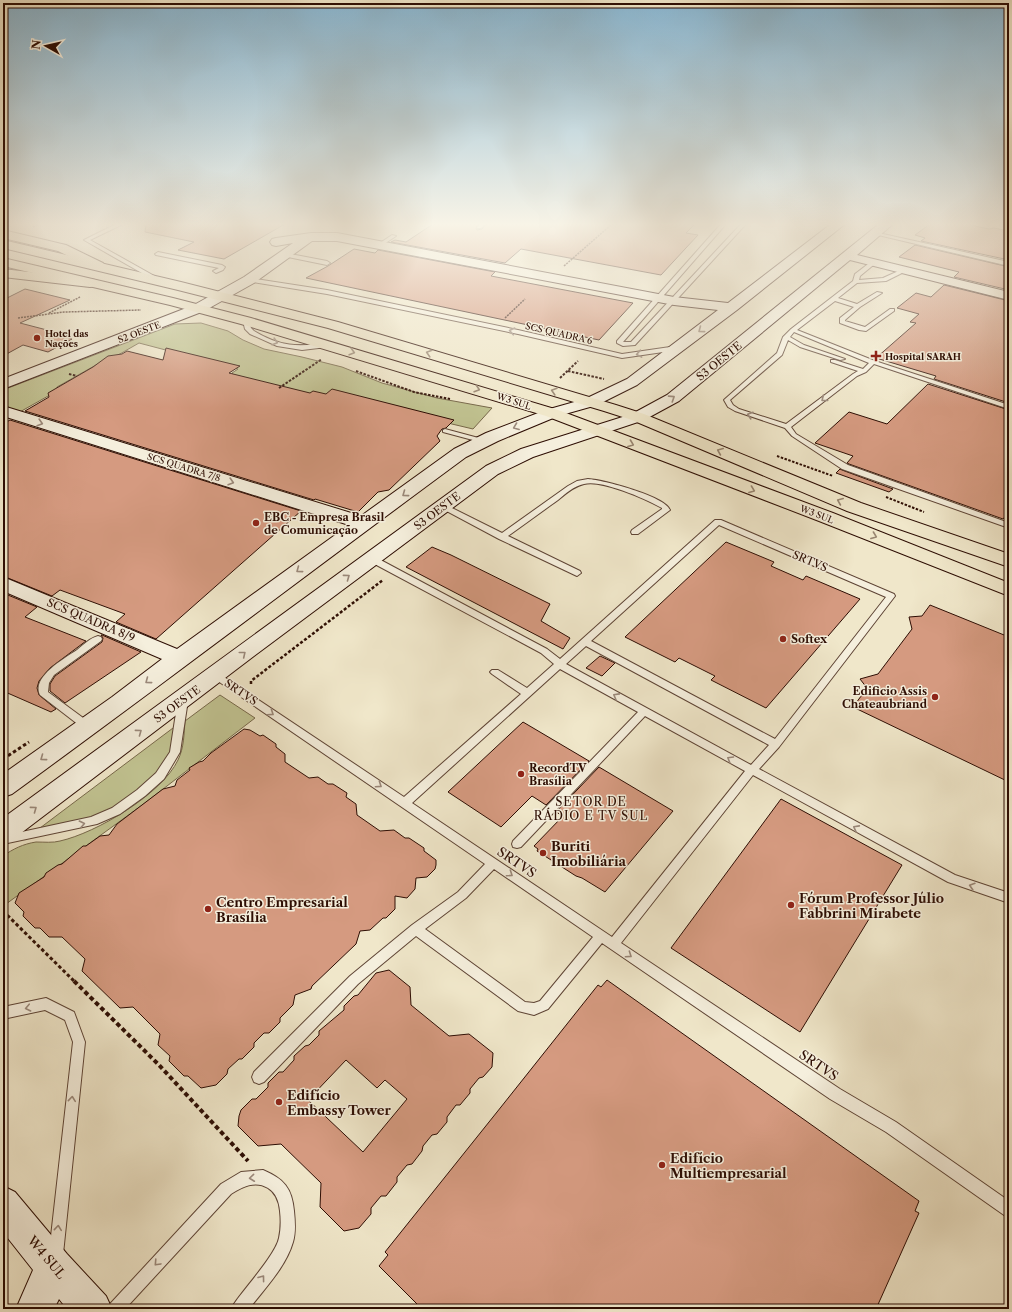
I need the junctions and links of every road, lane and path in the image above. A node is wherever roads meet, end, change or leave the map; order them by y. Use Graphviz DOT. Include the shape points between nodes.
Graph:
graph roads {
  1 [pos="103,285"];
  2 [pos="179,285"];
  3 [pos="220,285"];
  4 [pos="240,285"];
  5 [pos="283,285"];
  6 [pos="588,285"];
  7 [pos="675,285"];
  8 [pos="682,285"];
  9 [pos="761,285"];
  10 [pos="813,285"];
  11 [pos="852,285"];
  12 [pos="966,285"];
  13 [pos="758,288"];
  14 [pos="781,288"];
  15 [pos="809,289"];
  16 [pos="208,292"];
  17 [pos="879,293"];
  18 [pos="81,296"];
  19 [pos="222,296"];
  20 [pos="1009,296"];
  21 [pos="658,298"];
  22 [pos="526,299"];
  23 [pos="834,299"];
  24 [pos="674,301"];
  25 [pos="184,305"];
  26 [pos="788,305"];
  27 [pos="858,306"];
  28 [pos="732,307"];
  29 [pos="199,308"];
  30 [pos="892,310"];
  31 [pos="46,314"];
  32 [pos="494,327"];
  33 [pos="342,328"];
  34 [pos="793,330"];
  35 [pos="786,337"];
  36 [pos="321,348"];
  37 [pos="677,348"];
  38 [pos="806,354"];
  39 [pos="842,359"];
  40 [pos="578,361"];
  41 [pos="873,362"];
  42 [pos="351,369"];
  43 [pos="568,371"];
  44 [pos="864,371"];
  45 [pos="3,374"];
  46 [pos="609,380"];
  47 [pos="3,384"];
  48 [pos="279,388"];
  49 [pos="549,389"];
  50 [pos="452,400"];
  51 [pos="591,402"];
  52 [pos="1009,407"];
  53 [pos="3,411"];
  54 [pos="552,413"];
  55 [pos="638,417"];
  56 [pos="787,427"];
  57 [pos="594,430"];
  58 [pos="445,432"];
  59 [pos="484,441"];
  60 [pos="774,455"];
  61 [pos="833,476"];
  62 [pos="885,496"];
  63 [pos="443,507"];
  64 [pos="928,514"];
  65 [pos="364,522"];
  66 [pos="1009,526"];
  67 [pos="635,532"];
  68 [pos="502,537"];
  69 [pos="918,553"];
  70 [pos="372,559"];
  71 [pos="1005,560"];
  72 [pos="577,573"];
  73 [pos="3,583"];
  74 [pos="1009,590"];
  75 [pos="98,639"];
  76 [pos="586,642"];
  77 [pos="179,658"];
  78 [pos="561,665"];
  79 [pos="495,672"];
  80 [pos="216,676"];
  81 [pos="528,694"];
  82 [pos="184,699"];
  83 [pos="644,711"];
  84 [pos="87,726"];
  85 [pos="776,744"];
  86 [pos="10,754"];
  87 [pos="3,756"];
  88 [pos="751,771"];
  89 [pos="3,786"];
  90 [pos="406,803"];
  91 [pos="3,832"];
  92 [pos="3,840"];
  93 [pos="517,844"];
  94 [pos="493,863"];
  95 [pos="1009,898"];
  96 [pos="3,911"];
  97 [pos="416,929"];
  98 [pos="601,936"];
  99 [pos="613,944"];
  100 [pos="3,1013"];
  101 [pos="259,1077"];
  102 [pos="263,1177"];
  103 [pos="3,1204"];
  104 [pos="1009,1210"];
  105 [pos="54,1267"];
  106 [pos="35,1309"];
  107 [pos="93,1309"];
  108 [pos="115,1309"];
  109 [pos="239,1309"];
  1 -- 25 [label="main road, W3 SUL"];
  2 -- 16 [label="main road, W3 SUL"];
  3 -- 16 [label="main road, S2 OESTE"];
  4 -- 19 [label="main road, S2 OESTE"];
  5 -- 32 [label="lane, SCS QUADRA 6"];
  6 -- 21 [label="main road"];
  7 -- 21 [label="lane"];
  8 -- 24 [label="lane"];
  9 -- 13 [label="main road"];
  10 -- 15 [label="main road, S3 OESTE"];
  11 -- 23 [label="lane"];
  12 -- 20 [label="main road"];
  13 -- 14 [label="main road"];
  13 -- 28 [label="main road"];
  14 -- 15 [label="main road"];
  14 -- 26 [label="main road"];
  15 -- 26 [label="main road, S3 OESTE"];
  16 -- 19 [label="main road, W3 SUL"];
  16 -- 25 [label="main road, S2 OESTE"];
  17 -- 27 [label="lane"];
  18 -- 31 [label="path"];
  19 -- 29 [label="main road, S2 OESTE"];
  19 -- 33 [label="main road, W3 SUL"];
  21 -- 24 [label="main road"];
  21 -- 24 [label="lane" via="619,342 633,344"];
  22 -- 32 [label="path"];
  23 -- 27 [label="lane"];
  23 -- 34 [label="lane"];
  24 -- 28 [label="main road"];
  25 -- 29 [label="main road, W3 SUL"];
  25 -- 45 [label="main road, S2 OESTE"];
  55 -- 26 [label="main road, S3 OESTE, one-way" via="673,398"];
  27 -- 30 [label="lane" via="842,322 866,329"];
  28 -- 37 [label="main road, one-way"];
  29 -- 36 [label="main road, W3 SUL, one-way" via="246,321"];
  29 -- 47 [label="main road, S2 OESTE"];
  37 -- 32 [label="lane, SCS QUADRA 6, one-way" via="622,356"];
  33 -- 36 [label="main road"];
  49 -- 33 [label="main road, W3 SUL, one-way"];
  34 -- 35 [label="lane"];
  34 -- 41 [label="lane"];
  35 -- 39 [label="lane" via="802,346"];
  56 -- 35 [label="lane, one-way" via="737,410 730,406 727,400 780,354"];
  36 -- 48 [label="path"];
  36 -- 54 [label="main road, W3 SUL, one-way" via="397,365"];
  37 -- 51 [label="main road" via="632,382"];
  38 -- 44 [label="lane"];
  40 -- 43 [label="path"];
  41 -- 44 [label="lane"];
  41 -- 52 [label="lane"];
  42 -- 50 [label="path" via="383,382"];
  43 -- 46 [label="path"];
  43 -- 49 [label="path"];
  44 -- 56 [label="lane, one-way" via="854,375"];
  51 -- 49 [label="main road, W3 SUL, one-way"];
  51 -- 54 [label="main road"];
  51 -- 55 [label="main road, W3 SUL"];
  53 -- 65 [label="main road, SCS QUADRA 7/8, one-way"];
  54 -- 57 [label="main road, W3 SUL"];
  54 -- 59 [label="main road, one-way"];
  55 -- 57 [label="main road, S3 OESTE"];
  71 -- 55 [label="main road, W3 SUL, one-way" via="854,507"];
  56 -- 66 [label="lane" via="794,435 845,467"];
  57 -- 63 [label="main road, S3 OESTE" via="508,461"];
  57 -- 69 [label="main road, W3 SUL, one-way"];
  58 -- 59 [label="lane"];
  59 -- 65 [label="main road, one-way" via="460,453"];
  60 -- 61 [label="path"];
  62 -- 64 [label="path"];
  63 -- 68 [label="lane"];
  63 -- 70 [label="main road, S3 OESTE"];
  65 -- 77 [label="main road, one-way"];
  67 -- 68 [label="lane" via="666,510 665,507 618,488 588,481 568,489"];
  68 -- 72 [label="lane"];
  69 -- 71 [label="main road" via="917,549 920,546 935,543"];
  69 -- 74 [label="main road, W3 SUL"];
  70 -- 78 [label="lane" via="544,651"];
  80 -- 70 [label="main road, S3 OESTE, one-way"];
  73 -- 77 [label="main road, SCS QUADRA 8/9"];
  75 -- 84 [label="lane" via="51,673 44,683 43,694"];
  76 -- 78 [label="lane, SRTVS"];
  76 -- 85 [label="lane"];
  76 -- 85 [label="lane, SRTVS" via="718,522 891,596"];
  77 -- 84 [label="main road, one-way"];
  78 -- 81 [label="lane, SRTVS"];
  83 -- 78 [label="lane, one-way"];
  79 -- 81 [label="lane"];
  80 -- 82 [label="main road, S3 OESTE"];
  80 -- 90 [label="lane, SRTVS, one-way"];
  81 -- 90 [label="lane, SRTVS"];
  91 -- 82 [label="main road, S3 OESTE, one-way"];
  92 -- 82 [label="lane, one-way" via="92,821 116,811 141,793 160,776 175,752"];
  88 -- 83 [label="lane, one-way"];
  83 -- 93 [label="lane"];
  84 -- 89 [label="main road, one-way"];
  85 -- 88 [label="lane, SRTVS"];
  86 -- 87 [label="path"];
  95 -- 88 [label="lane, one-way" via="952,880"];
  88 -- 99 [label="lane, SRTVS"];
  90 -- 94 [label="lane, SRTVS"];
  94 -- 97 [label="lane" via="462,895"];
  94 -- 98 [label="lane, SRTVS, one-way"];
  96 -- 102 [label="path" via="158,1064"];
  97 -- 98 [label="lane" via="522,1007 534,1009 544,1005"];
  97 -- 101 [label="lane" via="354,980"];
  98 -- 99 [label="lane, SRTVS"];
  99 -- 104 [label="lane, SRTVS, one-way" via="835,1094 891,1128"];
  105 -- 100 [label="lane, one-way" via="78,1042 70,1016 46,1004"];
  102 -- 108 [label="lane, one-way" via="241,1179 226,1189"];
  109 -- 102 [label="lane, one-way" via="276,1260 286,1241 286,1197 275,1184"];
  103 -- 105 [label="main road, W4 SUL"];
  105 -- 106 [label="main road"];
  105 -- 107 [label="main road, W4 SUL"];
}
